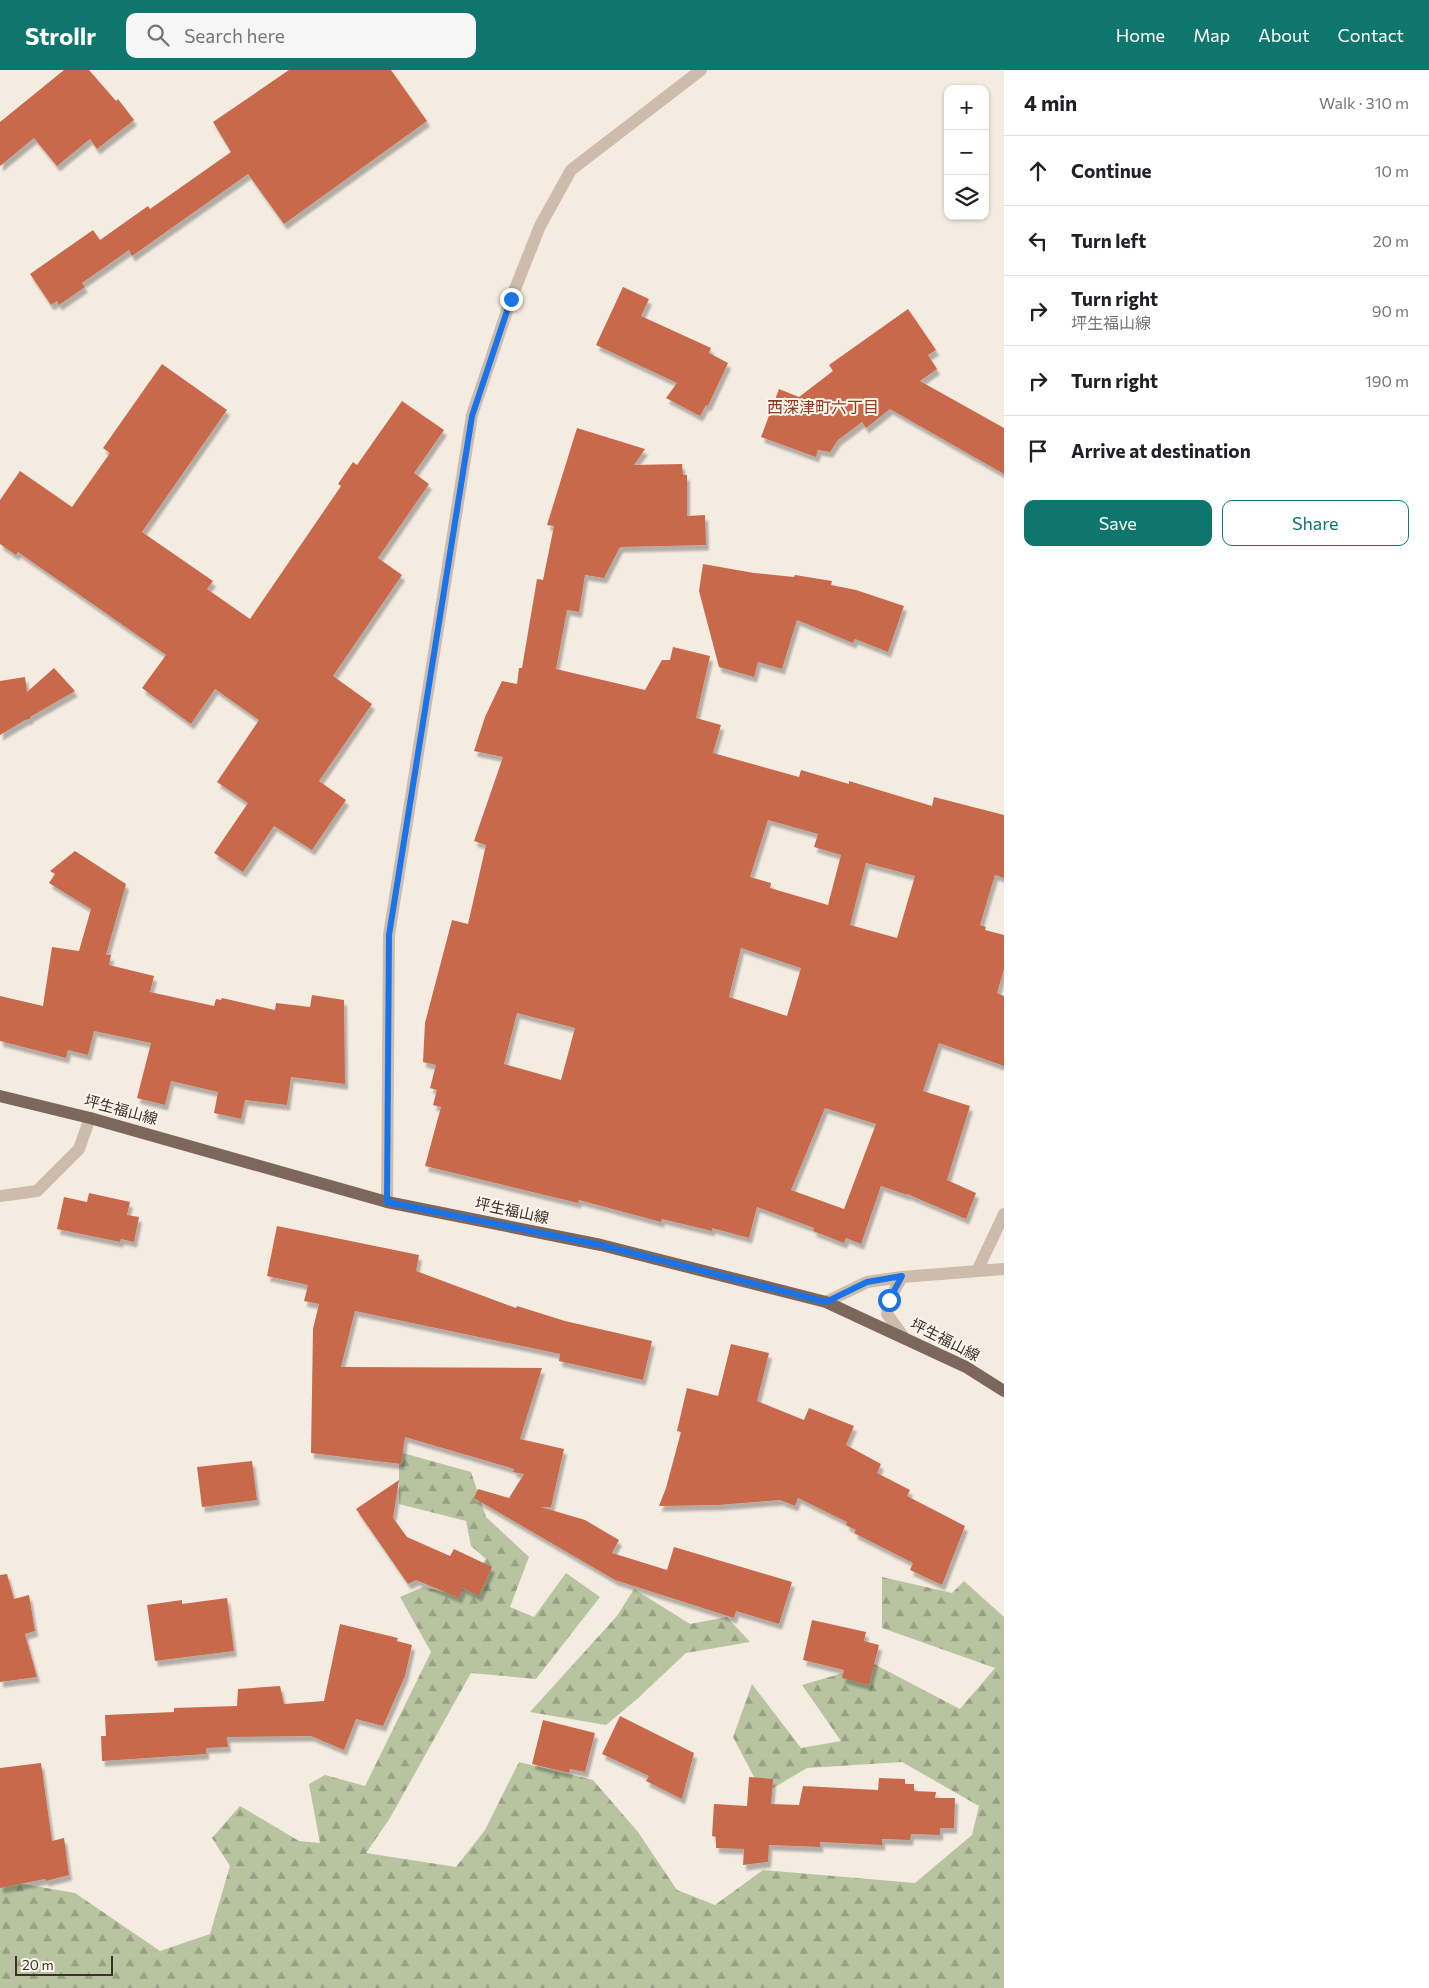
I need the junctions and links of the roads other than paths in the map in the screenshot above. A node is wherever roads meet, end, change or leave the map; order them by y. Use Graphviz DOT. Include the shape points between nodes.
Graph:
graph roads {
  1 [pos="701,70"];
  2 [pos="0,1096"];
  3 [pos="90,1118"];
  4 [pos="0,1196"];
  5 [pos="387,1202"];
  6 [pos="1004,1214"];
  7 [pos="1004,1269"];
  8 [pos="977,1271"];
  9 [pos="902,1276"];
  10 [pos="826,1302"];
  11 [pos="904,1336"];
  12 [pos="1004,1391"];
  1 -- 5 [label="street" via="572,170 540,226 511,299 472,416 389,935"];
  2 -- 3 [label="main road, 坪生福山線"];
  3 -- 4 [label="street" via="80,1150 37,1191"];
  3 -- 5 [label="main road, 坪生福山線"];
  5 -- 10 [label="main road, 坪生福山線" via="600,1245"];
  6 -- 8 [label="street"];
  7 -- 8 [label="street"];
  8 -- 9 [label="street"];
  9 -- 10 [label="street" via="867,1282"];
  9 -- 11 [label="street" via="889,1300 887,1314"];
  10 -- 11 [label="main road, 坪生福山線"];
  11 -- 12 [label="main road, 坪生福山線" via="966,1367"];
}
